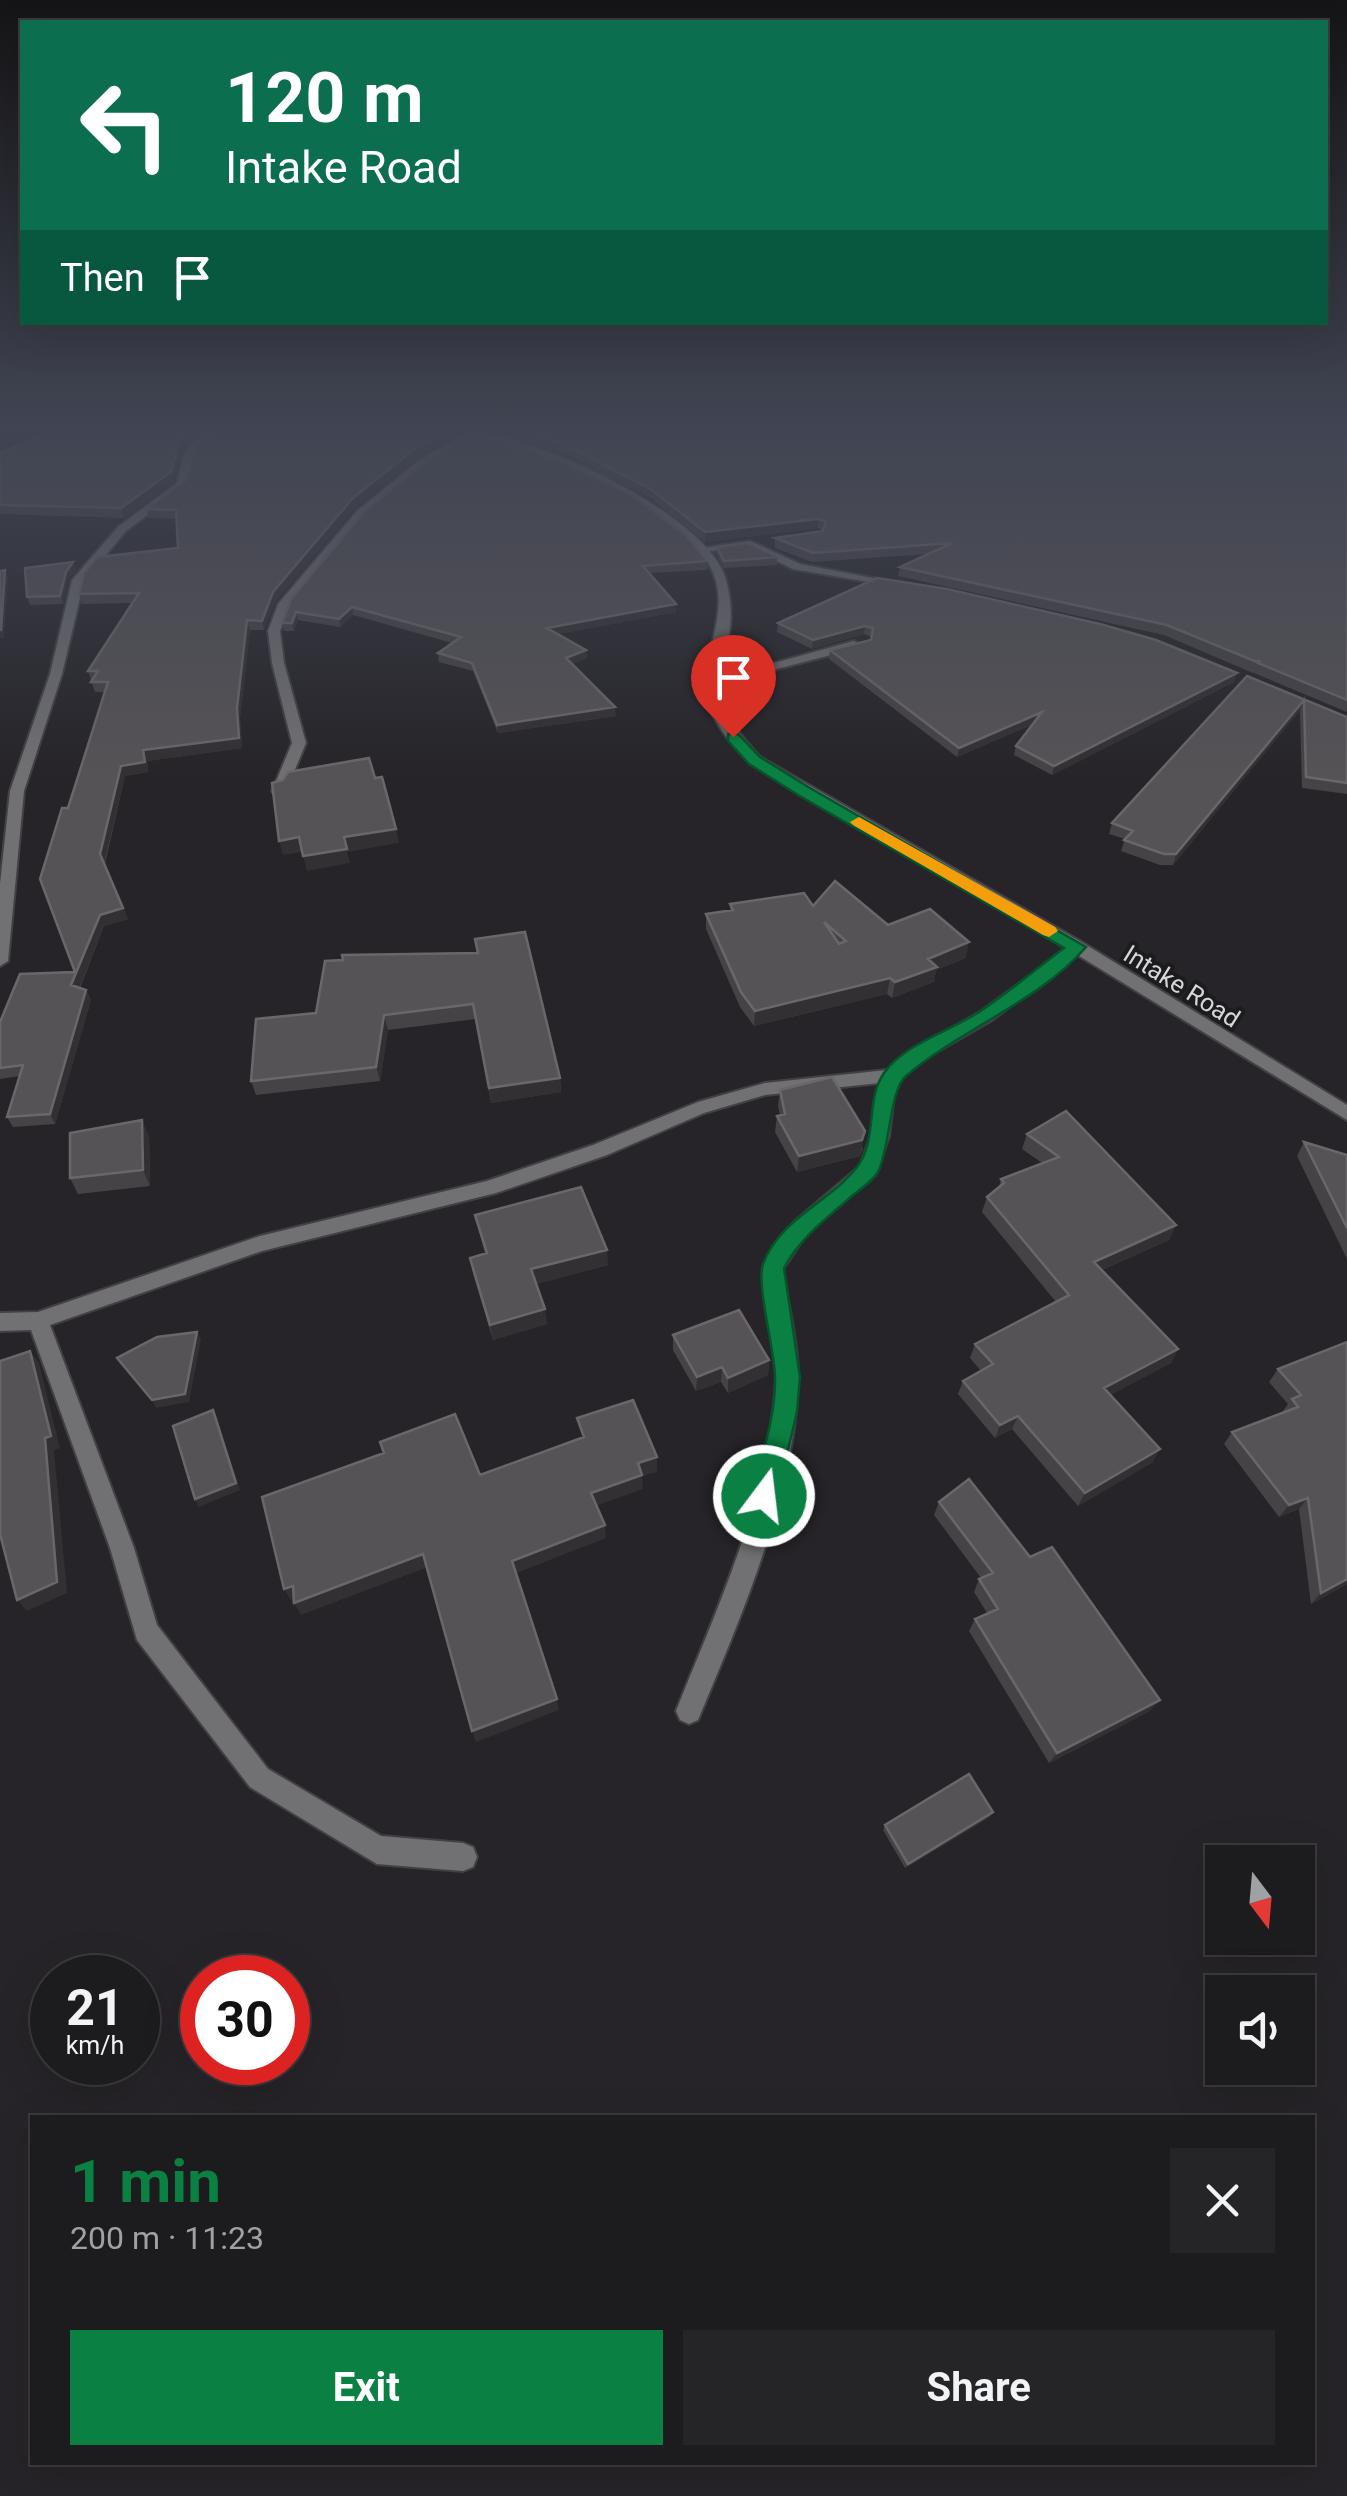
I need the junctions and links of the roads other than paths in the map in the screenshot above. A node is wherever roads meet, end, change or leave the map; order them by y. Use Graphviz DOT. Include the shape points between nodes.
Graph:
graph roads {
  1 [pos="108,545"];
  2 [pos="334,545"];
  3 [pos="699,545"];
  4 [pos="732,545"];
  5 [pos="753,545"];
  6 [pos="702,548"];
  7 [pos="907,586"];
  8 [pos="865,642"];
  9 [pos="711,682"];
  10 [pos="279,791"];
  11 [pos="1077,947"];
  12 [pos="0,961"];
  13 [pos="892,1076"];
  14 [pos="1347,1114"];
  15 [pos="38,1321"];
  16 [pos="0,1322"];
  17 [pos="689,1711"];
  18 [pos="463,1857"];
  1 -- 12 [label="street" via="78,580 17,791"];
  2 -- 10 [label="street" via="284,604 274,631 299,743"];
  3 -- 6 [label="street"];
  4 -- 6 [label="street"];
  5 -- 7 [label="street" via="798,567"];
  6 -- 9 [label="street" via="714,563 725,611"];
  8 -- 9 [label="street"];
  9 -- 11 [label="street, Intake Road" via="716,713 755,760"];
  11 -- 13 [label="street"];
  11 -- 14 [label="street, Intake Road"];
  13 -- 15 [label="street" via="765,1090 698,1108 490,1188 260,1244"];
  13 -- 17 [label="street" via="868,1170 802,1227 773,1268 788,1377 785,1412 744,1570"];
  15 -- 16 [label="street"];
  15 -- 18 [label="street" via="146,1631 259,1778 376,1850"];
}
